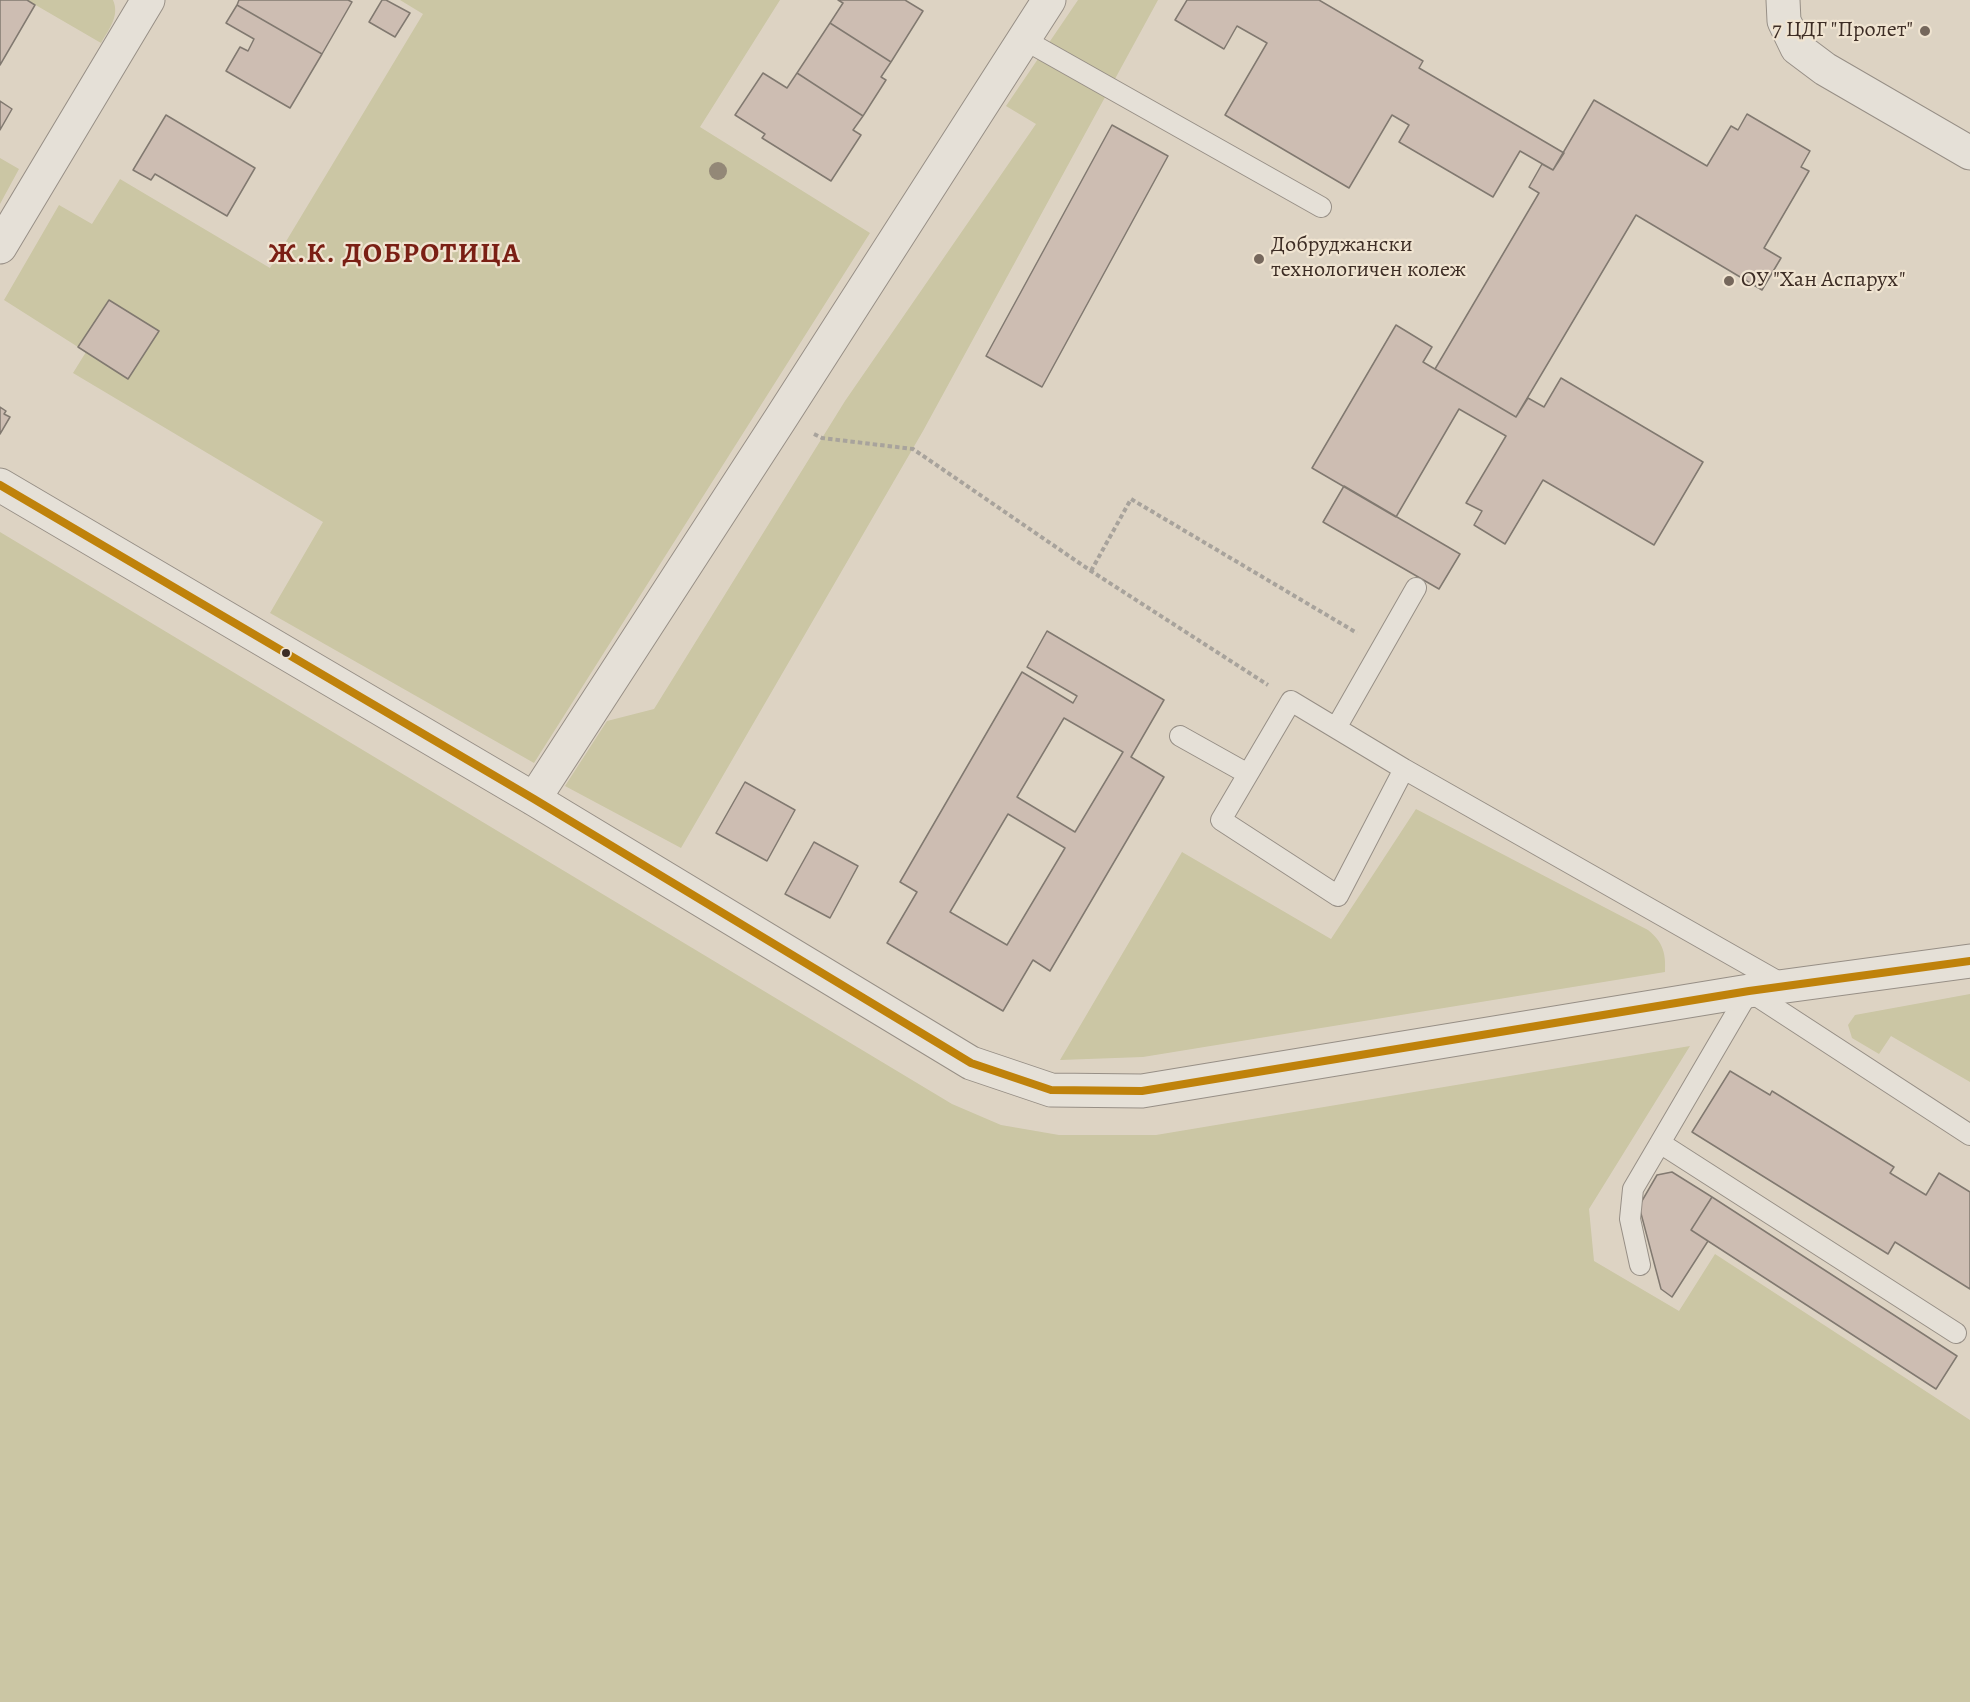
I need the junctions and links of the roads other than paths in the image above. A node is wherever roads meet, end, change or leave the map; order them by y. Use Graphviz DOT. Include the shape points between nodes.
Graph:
graph roads {
  1 [pos="148,0"];
  2 [pos="1049,0"];
  3 [pos="1783,0"];
  4 [pos="1023,39"];
  5 [pos="1970,153"];
  6 [pos="1321,207"];
  7 [pos="0,247"];
  8 [pos="0,485"];
  9 [pos="1416,588"];
  10 [pos="1336,728"];
  11 [pos="1180,736"];
  12 [pos="1404,769"];
  13 [pos="1248,774"];
  14 [pos="534,799"];
  15 [pos="1970,961"];
  16 [pos="1788,987"];
  17 [pos="1749,991"];
  18 [pos="1970,1135"];
  19 [pos="1660,1143"];
  20 [pos="1640,1265"];
  21 [pos="1956,1333"];
  1 -- 7 [label="street"];
  2 -- 4 [label="street"];
  3 -- 5 [label="street" via="1784,21 1797,48 1825,69"];
  4 -- 6 [label="lane"];
  4 -- 14 [label="street"];
  8 -- 14 [label="street"];
  9 -- 10 [label="lane"];
  10 -- 12 [label="lane"];
  10 -- 13 [label="lane" via="1291,700"];
  11 -- 13 [label="lane"];
  12 -- 13 [label="lane" via="1338,896 1221,820"];
  12 -- 16 [label="lane"];
  14 -- 17 [label="street" via="971,1063 1051,1090 1142,1091"];
  15 -- 16 [label="street"];
  16 -- 17 [label="street"];
  17 -- 18 [label="lane"];
  17 -- 19 [label="lane"];
  19 -- 20 [label="lane" via="1633,1189 1630,1219"];
  19 -- 21 [label="lane"];
}
